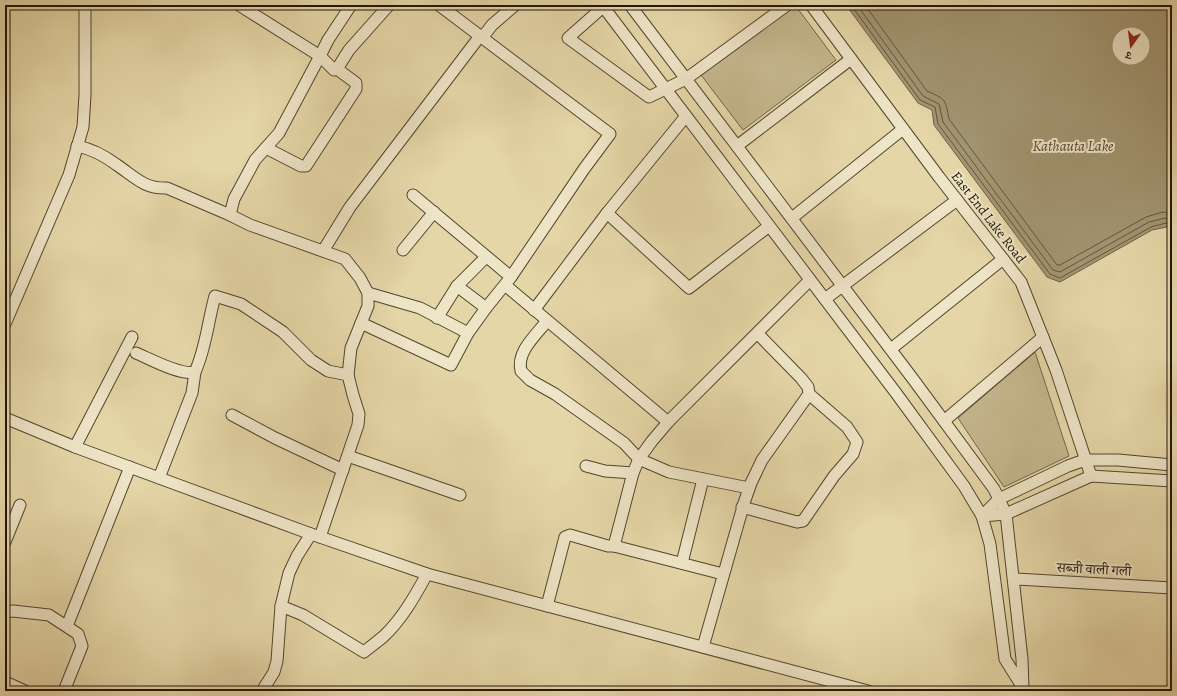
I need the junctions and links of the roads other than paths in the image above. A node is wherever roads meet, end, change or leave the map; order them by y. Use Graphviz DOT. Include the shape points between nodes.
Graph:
graph roads {
  1 [pos="85,5"];
  2 [pos="239,5"];
  3 [pos="352,5"];
  4 [pos="389,5"];
  5 [pos="439,5"];
  6 [pos="514,5"];
  7 [pos="787,5"];
  8 [pos="811,5"];
  9 [pos="602,6"];
  10 [pos="633,6"];
  11 [pos="480,36"];
  12 [pos="320,56"];
  13 [pos="851,59"];
  14 [pos="337,69"];
  15 [pos="686,78"];
  16 [pos="666,89"];
  17 [pos="686,116"];
  18 [pos="903,129"];
  19 [pos="77,146"];
  20 [pos="737,146"];
  21 [pos="266,148"];
  22 [pos="413,195"];
  23 [pos="957,200"];
  24 [pos="434,212"];
  25 [pos="607,213"];
  26 [pos="230,215"];
  27 [pos="792,218"];
  28 [pos="769,226"];
  29 [pos="403,250"];
  30 [pos="323,251"];
  31 [pos="486,256"];
  32 [pos="1003,259"];
  33 [pos="810,280"];
  34 [pos="508,281"];
  35 [pos="457,286"];
  36 [pos="843,286"];
  37 [pos="368,293"];
  38 [pos="825,299"];
  39 [pos="486,308"];
  40 [pos="534,310"];
  41 [pos="436,318"];
  42 [pos="547,321"];
  43 [pos="361,323"];
  44 [pos="5,324"];
  45 [pos="468,333"];
  46 [pos="758,334"];
  47 [pos="132,337"];
  48 [pos="1043,338"];
  49 [pos="891,349"];
  50 [pos="136,353"];
  51 [pos="195,372"];
  52 [pos="348,374"];
  53 [pos="809,394"];
  54 [pos="232,415"];
  55 [pos="5,418"];
  56 [pos="944,421"];
  57 [pos="669,422"];
  58 [pos="75,447"];
  59 [pos="348,456"];
  60 [pos="639,458"];
  61 [pos="1085,460"];
  62 [pos="1172,465"];
  63 [pos="586,466"];
  64 [pos="130,467"];
  65 [pos="343,470"];
  66 [pos="633,473"];
  67 [pos="1091,476"];
  68 [pos="159,478"];
  69 [pos="703,479"];
  70 [pos="1172,481"];
  71 [pos="749,488"];
  72 [pos="460,495"];
  73 [pos="999,499"];
  74 [pos="20,505"];
  75 [pos="742,507"];
  76 [pos="1006,514"];
  77 [pos="982,516"];
  78 [pos="315,535"];
  79 [pos="5,542"];
  80 [pos="614,546"];
  81 [pos="682,564"];
  82 [pos="428,574"];
  83 [pos="723,574"];
  84 [pos="1014,579"];
  85 [pos="1172,588"];
  86 [pos="280,606"];
  87 [pos="548,606"];
  88 [pos="5,612"];
  89 [pos="67,626"];
  90 [pos="703,647"];
  91 [pos="5,682"];
  92 [pos="1024,690"];
  93 [pos="25,691"];
  94 [pos="64,691"];
  95 [pos="262,691"];
  96 [pos="868,691"];
  1 -- 19 [label="street" via="85,95 83,127"];
  2 -- 12 [label="street"];
  3 -- 12 [label="street"];
  4 -- 14 [label="street" via="349,50"];
  5 -- 11 [label="street"];
  6 -- 11 [label="street"];
  7 -- 15 [label="street"];
  8 -- 13 [label="street, East End Lake Road"];
  9 -- 16 [label="street"];
  9 -- 16 [label="street" via="568,38 649,97"];
  10 -- 15 [label="street"];
  11 -- 30 [label="street" via="350,207"];
  11 -- 34 [label="street" via="610,134"];
  12 -- 14 [label="street" via="334,70"];
  12 -- 21 [label="street" via="279,133"];
  13 -- 18 [label="street, East End Lake Road"];
  13 -- 20 [label="street"];
  14 -- 21 [label="street" via="356,83 356,89 306,166 301,166"];
  15 -- 16 [label="street"];
  15 -- 20 [label="street"];
  16 -- 17 [label="street"];
  17 -- 25 [label="street"];
  17 -- 28 [label="street"];
  18 -- 23 [label="street, East End Lake Road"];
  18 -- 27 [label="street"];
  19 -- 26 [label="street" via="108,159 145,185 157,189 167,188"];
  19 -- 44 [label="street" via="69,176"];
  20 -- 27 [label="street"];
  21 -- 26 [label="street" via="256,160 234,199"];
  22 -- 24 [label="street"];
  23 -- 32 [label="street, East End Lake Road"];
  23 -- 36 [label="street"];
  24 -- 29 [label="street"];
  24 -- 31 [label="street"];
  25 -- 28 [label="street" via="689,288"];
  25 -- 40 [label="street"];
  26 -- 30 [label="street" via="250,225"];
  27 -- 36 [label="street"];
  28 -- 33 [label="street"];
  30 -- 37 [label="street" via="345,259"];
  31 -- 34 [label="street"];
  31 -- 35 [label="street"];
  32 -- 48 [label="street, East End Lake Road" via="1021,282"];
  32 -- 49 [label="street"];
  33 -- 38 [label="street"];
  33 -- 46 [label="street"];
  34 -- 39 [label="street"];
  34 -- 40 [label="street"];
  35 -- 39 [label="street"];
  35 -- 41 [label="street"];
  36 -- 38 [label="street"];
  36 -- 49 [label="street"];
  37 -- 41 [label="street" via="420,308"];
  37 -- 43 [label="street" via="368,306"];
  38 -- 77 [label="street" via="964,486"];
  39 -- 45 [label="street"];
  40 -- 42 [label="street"];
  41 -- 45 [label="street"];
  42 -- 57 [label="street"];
  42 -- 60 [label="street" via="526,347 520,359 521,371 530,380 555,394 624,443"];
  43 -- 45 [label="street" via="451,365"];
  43 -- 52 [label="street" via="351,348"];
  46 -- 53 [label="street" via="801,378 808,387"];
  46 -- 57 [label="street"];
  47 -- 58 [label="street"];
  48 -- 56 [label="street"];
  48 -- 61 [label="street, East End Lake Road"];
  49 -- 56 [label="street"];
  50 -- 51 [label="street" via="168,368 190,374"];
  51 -- 52 [label="street" via="202,358 215,296 241,304 283,332 311,360 328,371"];
  51 -- 68 [label="street" via="192,393"];
  52 -- 59 [label="street" via="359,414"];
  53 -- 71 [label="street" via="762,460"];
  53 -- 75 [label="street" via="847,427 857,442 853,454 834,476 803,521 798,522"];
  54 -- 65 [label="street"];
  55 -- 58 [label="street"];
  56 -- 73 [label="street"];
  57 -- 60 [label="street"];
  58 -- 64 [label="street"];
  59 -- 65 [label="street"];
  59 -- 72 [label="street"];
  60 -- 66 [label="street"];
  60 -- 69 [label="street" via="669,472"];
  61 -- 62 [label="street"];
  61 -- 67 [label="street, East End Lake Road"];
  61 -- 73 [label="street"];
  63 -- 66 [label="street" via="605,471"];
  64 -- 68 [label="street"];
  64 -- 89 [label="street"];
  65 -- 78 [label="street"];
  66 -- 80 [label="street"];
  67 -- 70 [label="street"];
  67 -- 76 [label="street"];
  68 -- 78 [label="street"];
  69 -- 71 [label="street"];
  69 -- 81 [label="street"];
  71 -- 75 [label="street"];
  73 -- 76 [label="street"];
  73 -- 77 [label="street"];
  74 -- 79 [label="street"];
  75 -- 83 [label="street"];
  76 -- 77 [label="street"];
  76 -- 84 [label="street"];
  77 -- 92 [label="street" via="990,544 1005,659"];
  78 -- 82 [label="street"];
  78 -- 86 [label="street" via="297,556 289,573"];
  80 -- 81 [label="street"];
  80 -- 87 [label="street" via="570,535 565,537"];
  81 -- 83 [label="street"];
  82 -- 86 [label="street" via="396,622 384,636 364,652 303,616"];
  82 -- 87 [label="street"];
  83 -- 90 [label="street"];
  84 -- 85 [label="street, सब्जी वाली गली"];
  84 -- 92 [label="street"];
  86 -- 95 [label="street" via="277,661 274,672"];
  87 -- 90 [label="street"];
  88 -- 89 [label="street" via="49,615"];
  89 -- 94 [label="street" via="78,634 82,646"];
  90 -- 96 [label="street"];
  91 -- 93 [label="street"];
}
